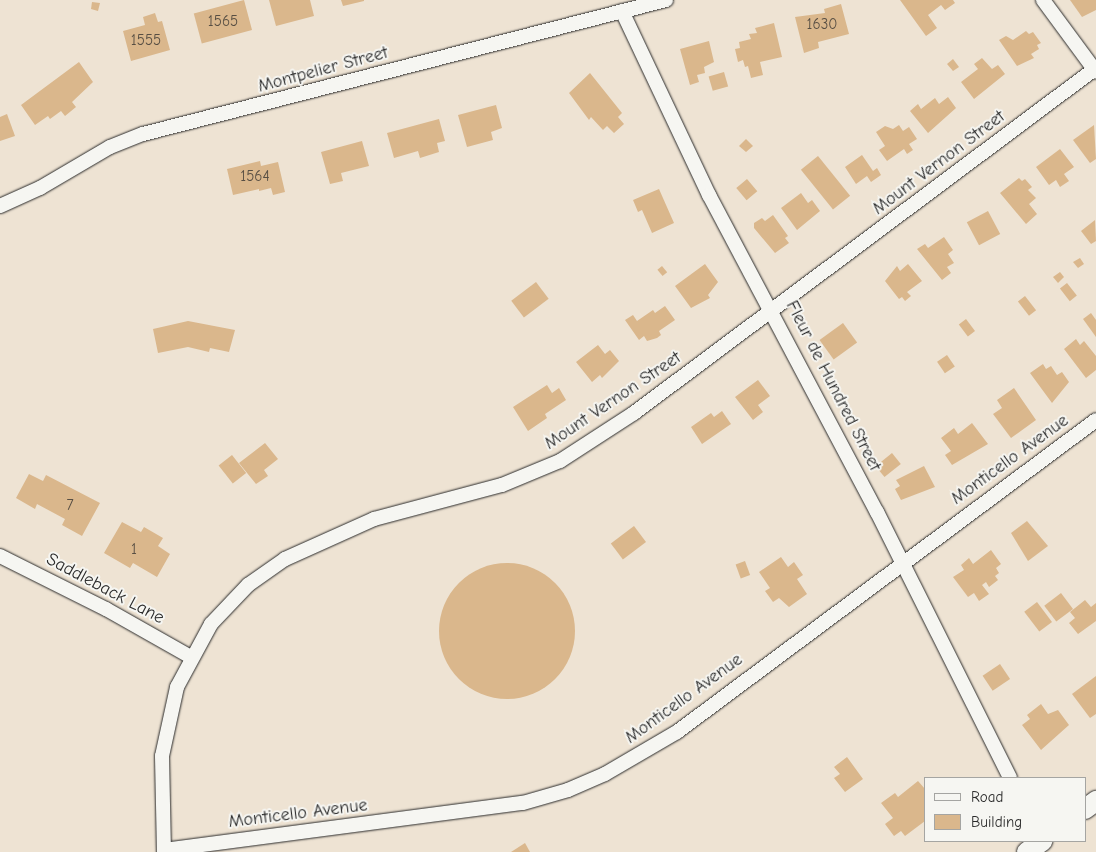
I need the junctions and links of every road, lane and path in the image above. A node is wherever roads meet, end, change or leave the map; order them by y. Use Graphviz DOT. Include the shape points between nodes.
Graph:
graph roads {
  1 [pos="666,0"];
  2 [pos="1043,0"];
  3 [pos="622,11"];
  4 [pos="1095,70"];
  5 [pos="0,206"];
  6 [pos="773,310"];
  7 [pos="1096,420"];
  8 [pos="0,556"];
  9 [pos="902,562"];
  10 [pos="191,657"];
  11 [pos="1010,777"];
  12 [pos="164,851"];
  1 -- 3 [label="street, Montpelier Street"];
  2 -- 4 [label="street"];
  3 -- 5 [label="street, Montpelier Street" via="143,134 110,147 40,188"];
  3 -- 6 [label="street, Fleur de Hundred Street" via="709,195"];
  4 -- 6 [label="street, Mount Vernon Street"];
  6 -- 9 [label="street, Fleur de Hundred Street"];
  6 -- 10 [label="street, Mount Vernon Street" via="634,413 560,461 502,485 374,519 285,559 248,585 225,608"];
  7 -- 9 [label="street, Monticello Avenue" via="1038,466"];
  8 -- 10 [label="street, Saddleback Lane" via="106,609"];
  9 -- 11 [label="street, Fleur de Hundred Street"];
  9 -- 12 [label="street, Monticello Avenue" via="677,732 638,757 568,790 523,803 459,814"];
  10 -- 12 [label="street, Mount Vernon Street" via="177,687 162,756"];
}
